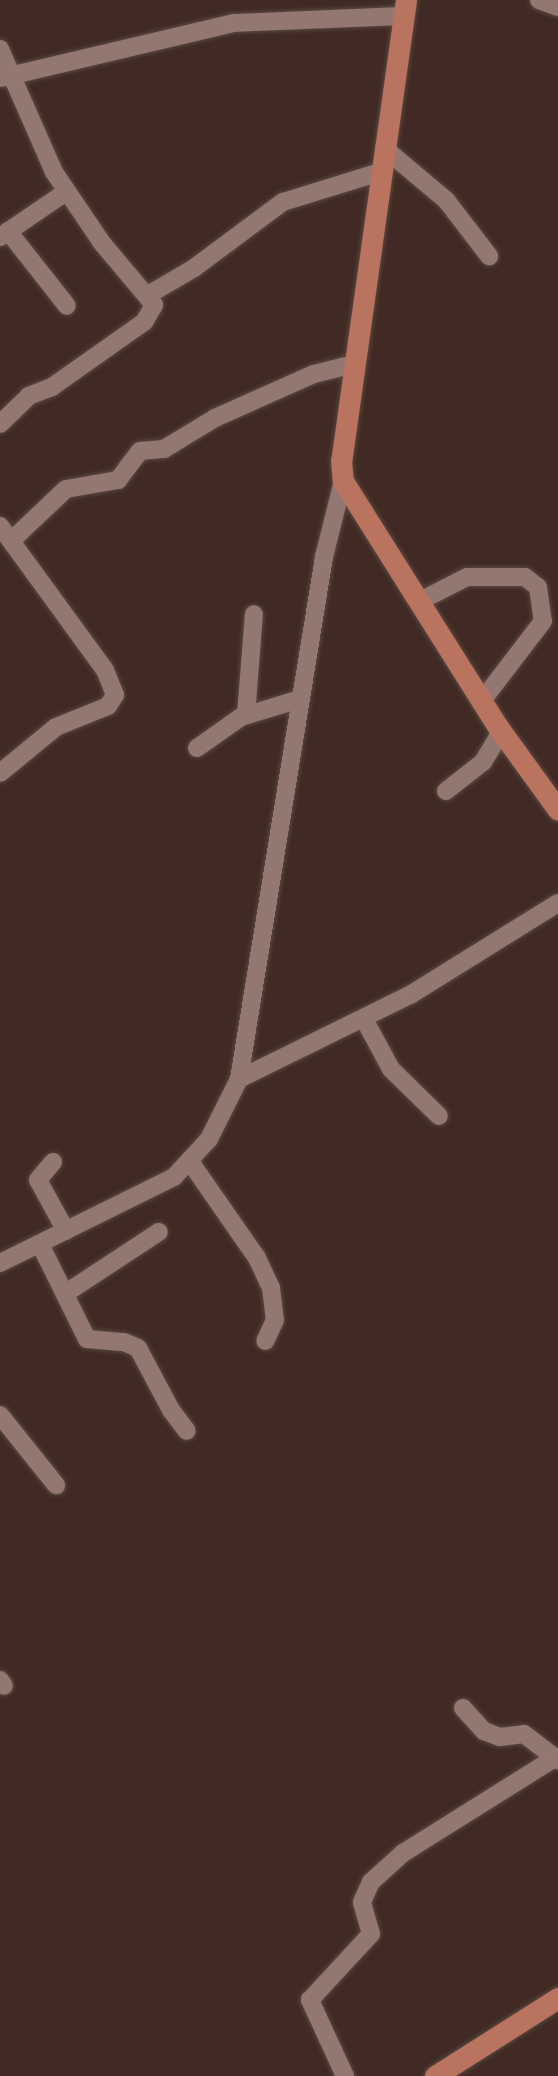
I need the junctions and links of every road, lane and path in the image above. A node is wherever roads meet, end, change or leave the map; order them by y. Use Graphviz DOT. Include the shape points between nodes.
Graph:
graph roads {
  1 [pos="539,0"];
  2 [pos="558,7"];
  3 [pos="405,8"];
  4 [pos="0,49"];
  5 [pos="5,77"];
  6 [pos="384,148"];
  7 [pos="380,172"];
  8 [pos="66,192"];
  9 [pos="4,234"];
  10 [pos="489,256"];
  11 [pos="148,295"];
  12 [pos="67,306"];
  13 [pos="354,364"];
  14 [pos="0,424"];
  15 [pos="343,481"];
  16 [pos="0,526"];
  17 [pos="12,540"];
  18 [pos="418,602"];
  19 [pos="254,614"];
  20 [pos="551,618"];
  21 [pos="300,699"];
  22 [pos="481,702"];
  23 [pos="246,715"];
  24 [pos="501,732"];
  25 [pos="197,748"];
  26 [pos="0,773"];
  27 [pos="446,791"];
  28 [pos="558,810"];
  29 [pos="558,903"];
  30 [pos="364,1019"];
  31 [pos="239,1079"];
  32 [pos="439,1116"];
  33 [pos="53,1162"];
  34 [pos="191,1163"];
  35 [pos="66,1231"];
  36 [pos="159,1232"];
  37 [pos="40,1244"];
  38 [pos="0,1263"];
  39 [pos="66,1293"];
  40 [pos="265,1341"];
  41 [pos="0,1415"];
  42 [pos="187,1431"];
  43 [pos="56,1485"];
  44 [pos="463,1709"];
  45 [pos="557,1758"];
  46 [pos="558,1998"];
  47 [pos="345,2076"];
  48 [pos="435,2076"];
  1 -- 2 [label="street"];
  3 -- 5 [label="street" via="234,23"];
  3 -- 6 [label="main road"];
  4 -- 5 [label="street"];
  5 -- 8 [label="street"];
  6 -- 7 [label="main road"];
  6 -- 10 [label="street" via="446,200"];
  7 -- 11 [label="street" via="283,202 194,268"];
  7 -- 13 [label="main road"];
  8 -- 9 [label="street"];
  8 -- 11 [label="street" via="102,243"];
  9 -- 12 [label="street"];
  11 -- 14 [label="street" via="154,305 144,322 52,387 29,396"];
  13 -- 15 [label="main road" via="341,460"];
  13 -- 17 [label="street" via="314,374 215,418 164,449 140,451 118,480 66,489"];
  15 -- 18 [label="main road"];
  15 -- 21 [label="street" via="324,557"];
  16 -- 17 [label="street"];
  17 -- 26 [label="street" via="105,670 115,695 108,706 56,727"];
  18 -- 20 [label="street" via="467,577 525,577 538,587"];
  18 -- 22 [label="main road"];
  19 -- 23 [label="street"];
  20 -- 22 [label="street"];
  21 -- 23 [label="street"];
  21 -- 31 [label="street"];
  22 -- 24 [label="main road"];
  23 -- 25 [label="street"];
  24 -- 27 [label="street" via="483,762"];
  24 -- 28 [label="main road"];
  29 -- 30 [label="street"];
  30 -- 31 [label="street"];
  30 -- 32 [label="street" via="391,1069"];
  31 -- 34 [label="street" via="209,1139"];
  33 -- 35 [label="street" via="38,1180"];
  34 -- 35 [label="street" via="174,1177"];
  34 -- 40 [label="street" via="265,1275 275,1310"];
  35 -- 37 [label="street"];
  36 -- 39 [label="street"];
  37 -- 38 [label="street"];
  37 -- 39 [label="street"];
  39 -- 42 [label="street" via="87,1339 124,1342 142,1353"];
  41 -- 43 [label="street"];
  44 -- 45 [label="street" via="484,1731 499,1737 524,1734"];
  45 -- 47 [label="street" via="403,1853 371,1882 362,1902 371,1934 310,2000"];
  46 -- 48 [label="main road"];
}
